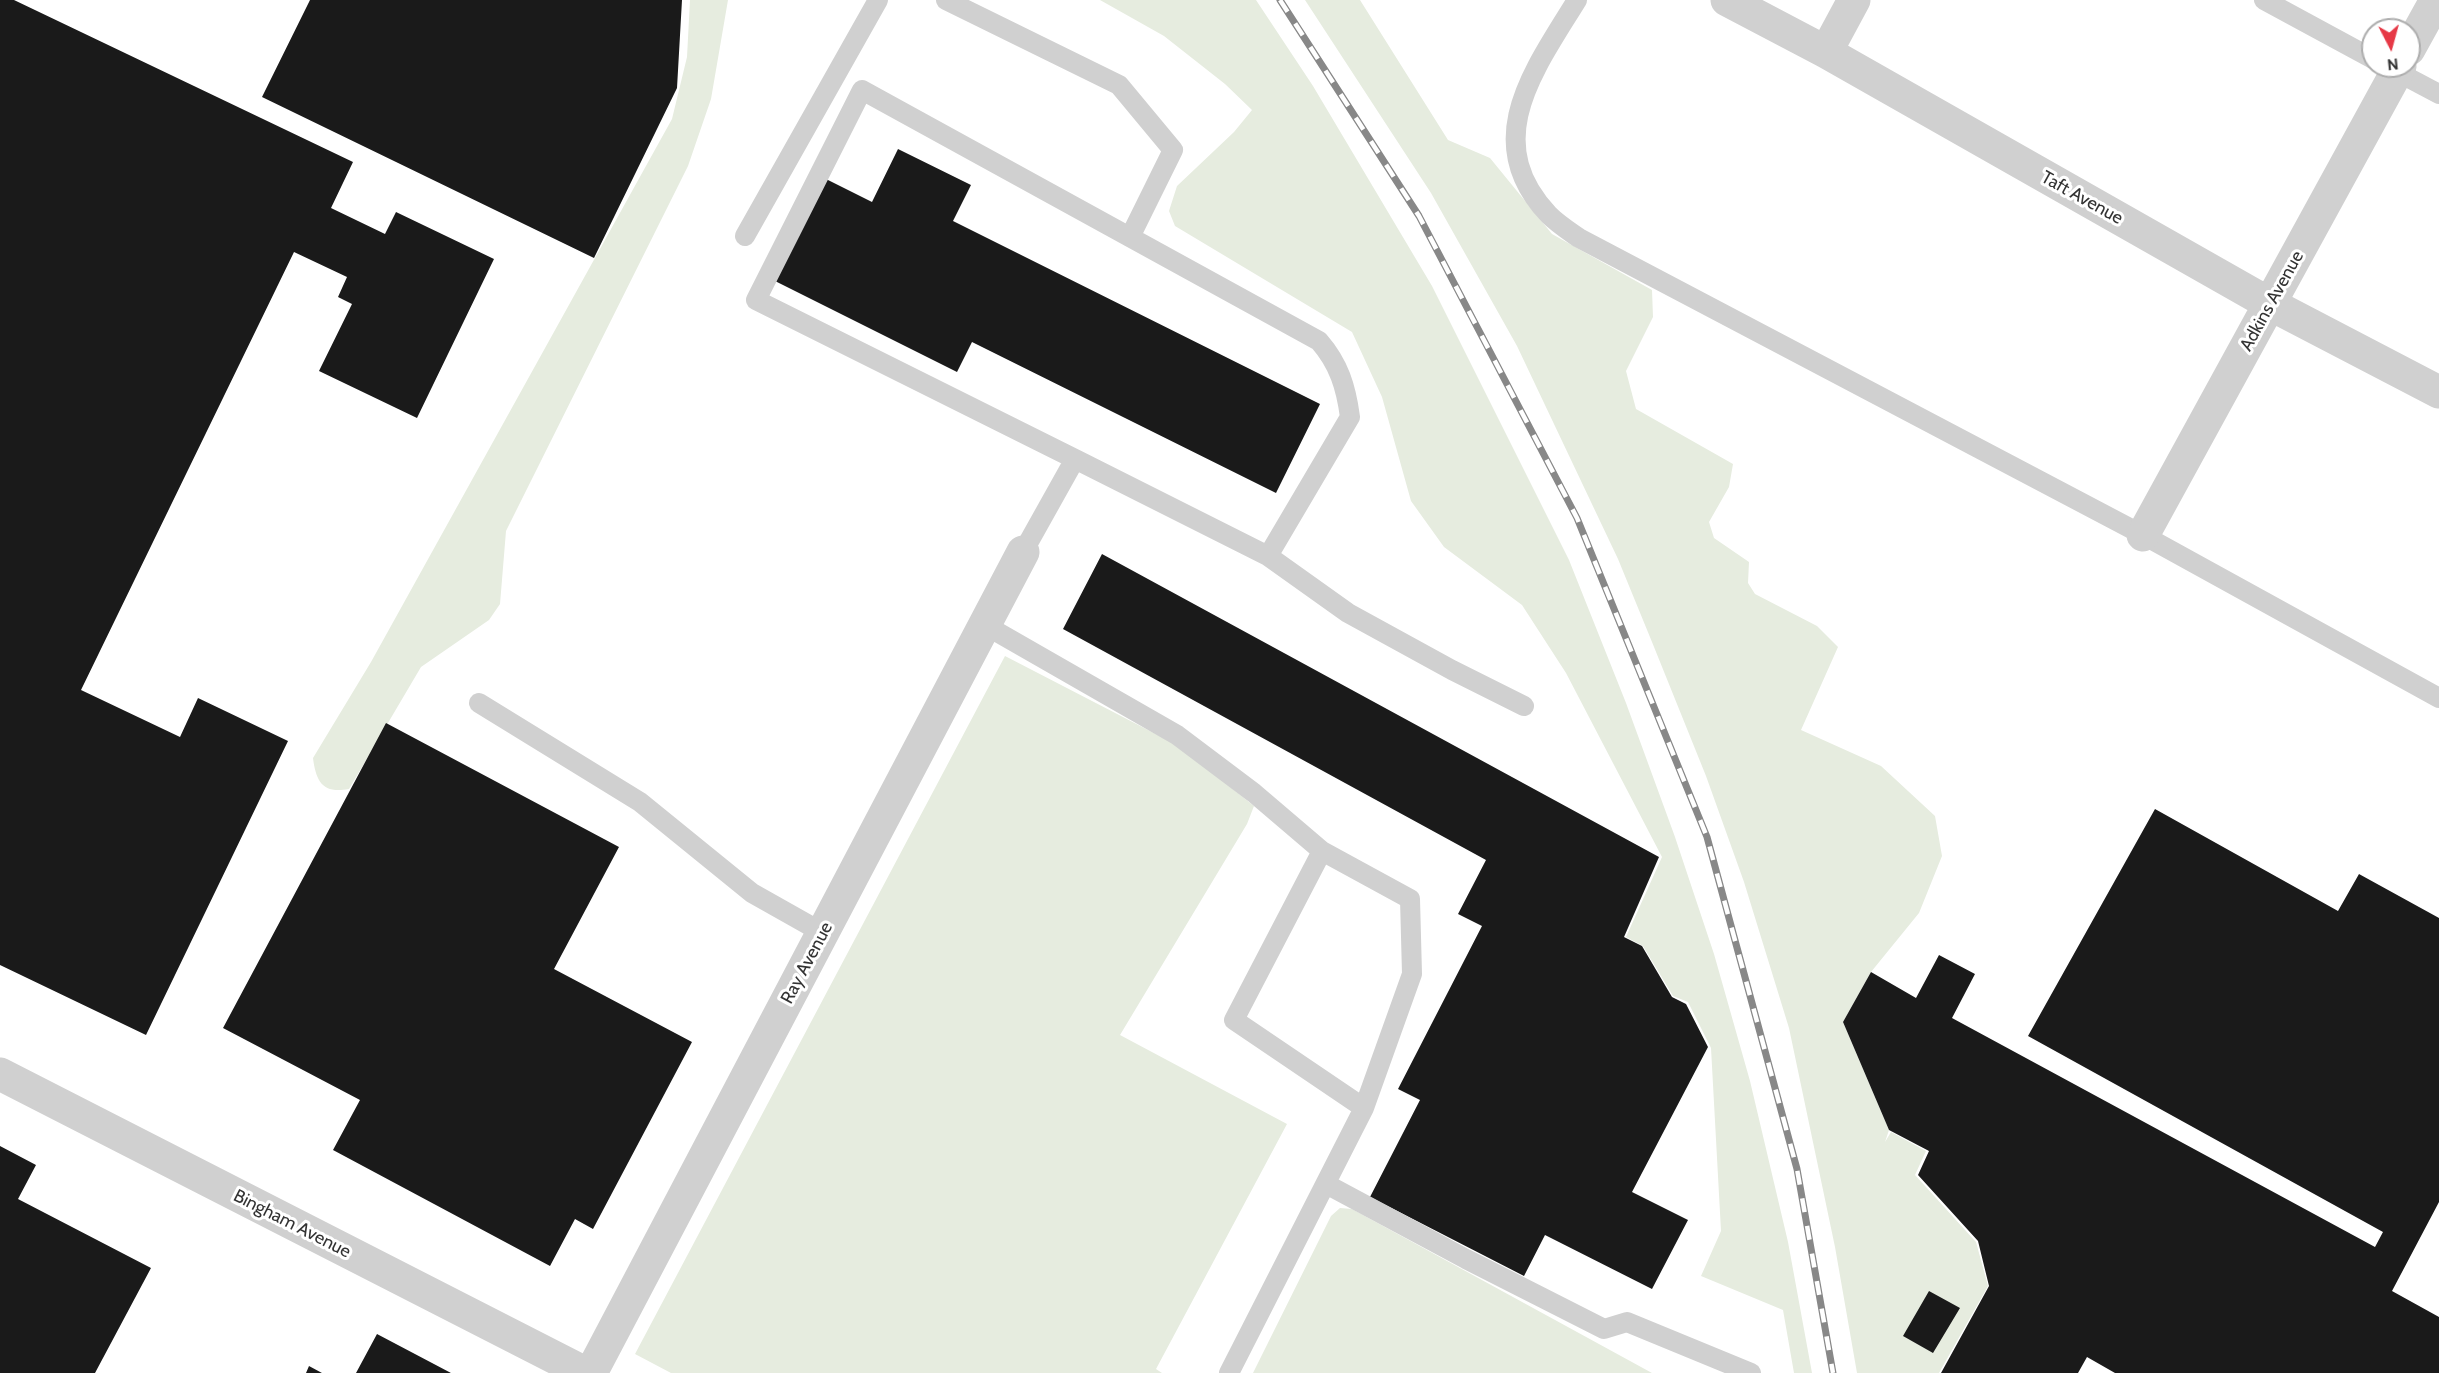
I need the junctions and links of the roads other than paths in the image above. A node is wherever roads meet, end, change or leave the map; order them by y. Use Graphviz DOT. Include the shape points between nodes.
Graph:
graph roads {
  1 [pos="878,0"];
  2 [pos="946,0"];
  3 [pos="1577,0"];
  4 [pos="1727,0"];
  5 [pos="1854,0"];
  6 [pos="2264,0"];
  7 [pos="2436,0"];
  8 [pos="2421,22"];
  9 [pos="2361,47"];
  10 [pos="1826,52"];
  11 [pos="2385,78"];
  12 [pos="2416,78"];
  13 [pos="2439,94"];
  14 [pos="745,236"];
  15 [pos="1130,237"];
  16 [pos="2270,304"];
  17 [pos="2439,392"];
  18 [pos="1075,459"];
  19 [pos="2143,535"];
  20 [pos="1023,552"];
  21 [pos="1269,556"];
  22 [pos="985,625"];
  23 [pos="2439,698"];
  24 [pos="479,703"];
  25 [pos="1524,706"];
  26 [pos="1322,850"];
  27 [pos="823,933"];
  28 [pos="0,1074"];
  29 [pos="1365,1107"];
  30 [pos="1326,1184"];
  31 [pos="585,1373"];
  32 [pos="591,1373"];
  33 [pos="1229,1373"];
  34 [pos="1751,1373"];
  1 -- 14 [label="lane"];
  2 -- 15 [label="lane" via="1119,85 1173,150"];
  3 -- 19 [label="lane" via="1534,68 1518,117 1515,151 1523,179 1551,218 1579,238"];
  4 -- 10 [label="street, Taft Avenue"];
  5 -- 10 [label="street"];
  6 -- 9 [label="lane"];
  7 -- 8 [label="street, Adkins Avenue"];
  10 -- 16 [label="street, Taft Avenue"];
  11 -- 16 [label="street, Adkins Avenue"];
  12 -- 13 [label="lane"];
  15 -- 18 [label="lane" via="862,90 756,300"];
  15 -- 21 [label="lane" via="1319,341 1341,372 1350,417"];
  16 -- 17 [label="street, Taft Avenue"];
  16 -- 19 [label="street, Adkins Avenue"];
  18 -- 20 [label="lane"];
  18 -- 21 [label="lane"];
  19 -- 23 [label="lane"];
  20 -- 22 [label="street, Ray Avenue"];
  21 -- 25 [label="lane" via="1348,613"];
  22 -- 26 [label="lane" via="1177,735"];
  22 -- 27 [label="street, Ray Avenue"];
  24 -- 27 [label="lane" via="640,802 752,893"];
  26 -- 29 [label="lane" via="1410,899 1412,974"];
  26 -- 29 [label="lane" via="1234,1020"];
  27 -- 32 [label="street, Ray Avenue"];
  28 -- 31 [label="street, Bingham Avenue"];
  29 -- 30 [label="lane"];
  30 -- 33 [label="lane"];
  30 -- 34 [label="lane" via="1604,1329 1627,1322"];
}
